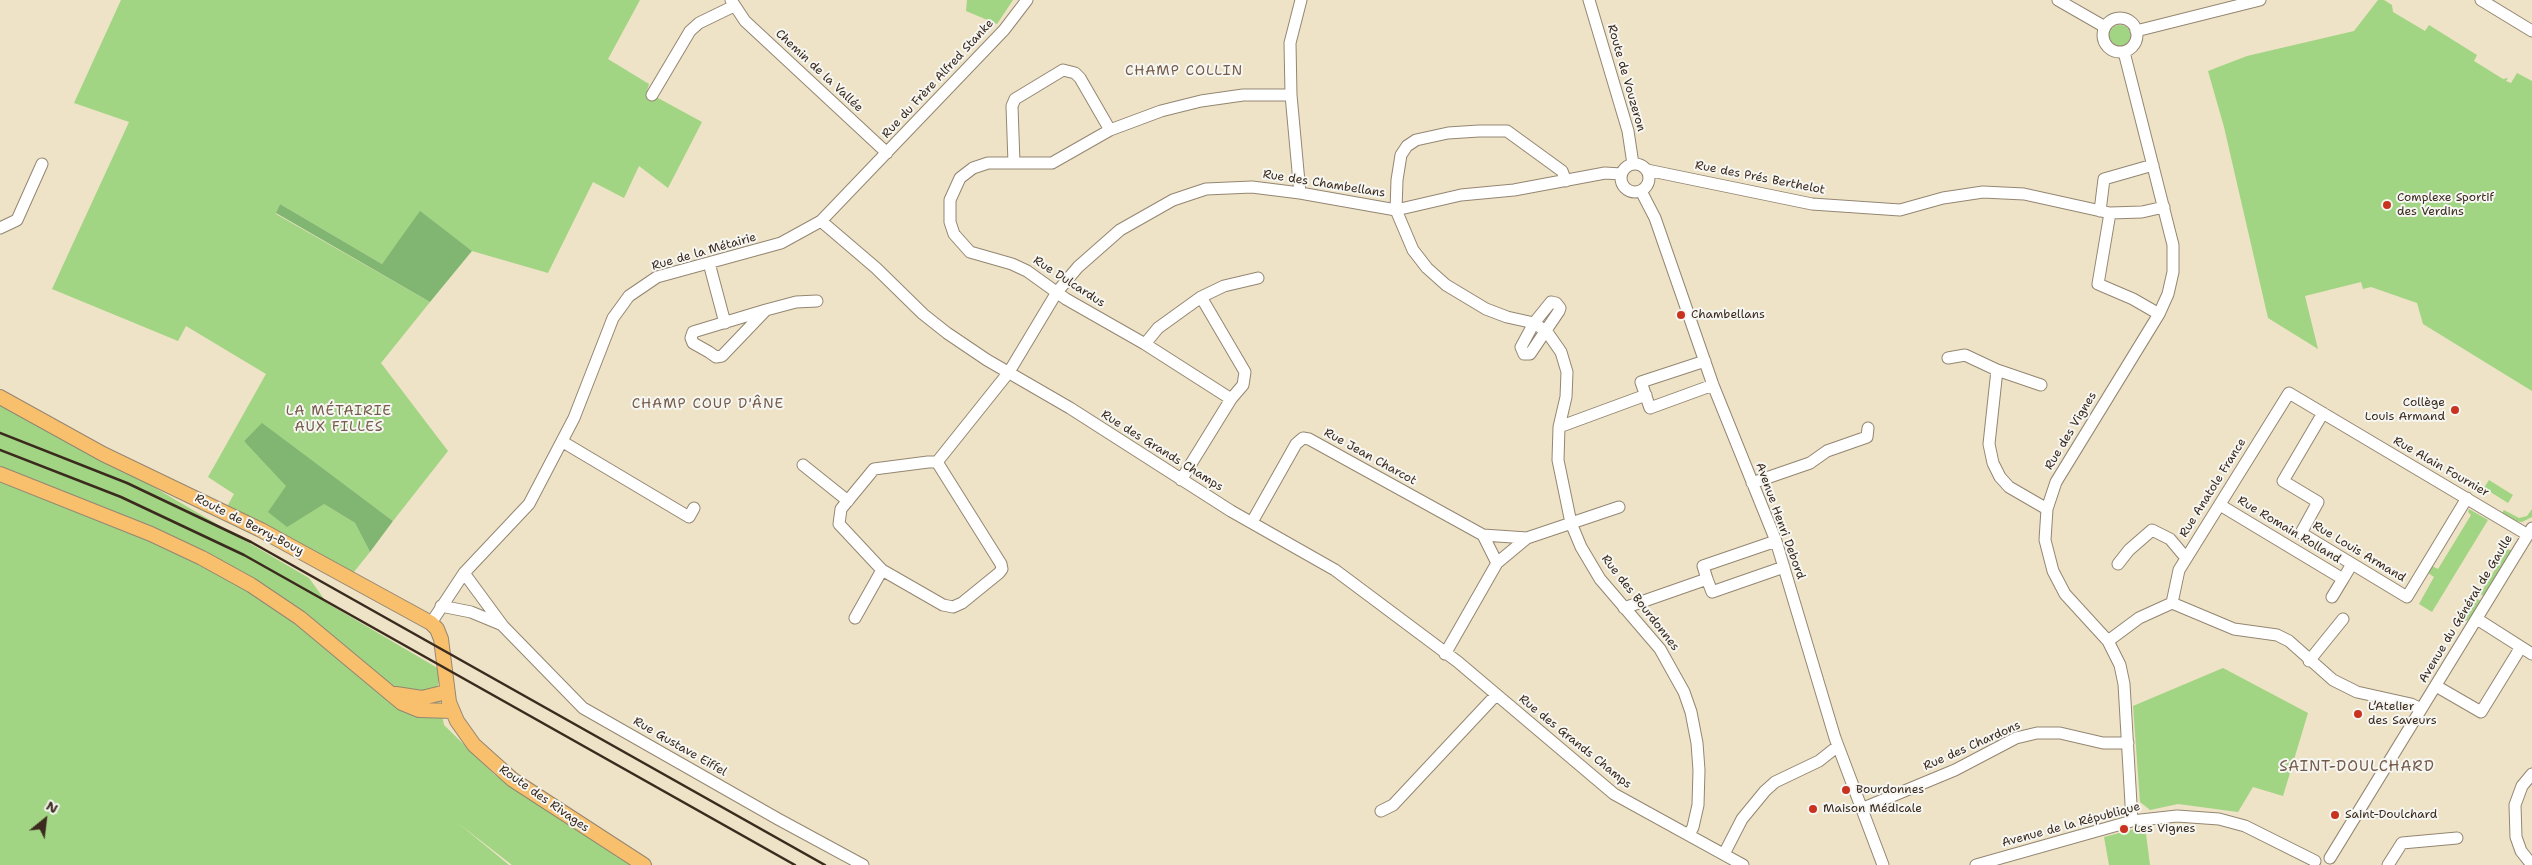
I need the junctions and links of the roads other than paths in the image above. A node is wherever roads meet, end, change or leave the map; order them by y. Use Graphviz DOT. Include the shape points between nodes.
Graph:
graph roads {
  1 [pos="1027,0"];
  2 [pos="1301,0"];
  3 [pos="1588,0"];
  4 [pos="2058,0"];
  5 [pos="2260,0"];
  6 [pos="2481,0"];
  7 [pos="732,3"];
  8 [pos="2105,27"];
  9 [pos="2531,27"];
  10 [pos="2136,31"];
  11 [pos="2124,52"];
  12 [pos="652,95"];
  13 [pos="1291,95"];
  14 [pos="1110,130"];
  15 [pos="887,153"];
  16 [pos="1014,163"];
  17 [pos="42,164"];
  18 [pos="1633,164"];
  19 [pos="2153,165"];
  20 [pos="1647,170"];
  21 [pos="1622,174"];
  22 [pos="1566,181"];
  23 [pos="1641,191"];
  24 [pos="1300,192"];
  25 [pos="2164,207"];
  26 [pos="1396,210"];
  27 [pos="2105,212"];
  28 [pos="821,221"];
  29 [pos="0,228"];
  30 [pos="709,263"];
  31 [pos="1258,278"];
  32 [pos="1057,292"];
  33 [pos="1201,297"];
  34 [pos="816,301"];
  35 [pos="2159,314"];
  36 [pos="725,323"];
  37 [pos="747,323"];
  38 [pos="1534,323"];
  39 [pos="1547,332"];
  40 [pos="1145,344"];
  41 [pos="1948,358"];
  42 [pos="1705,361"];
  43 [pos="1997,370"];
  44 [pos="1009,372"];
  45 [pos="1713,385"];
  46 [pos="2041,385"];
  47 [pos="2289,393"];
  48 [pos="1646,396"];
  49 [pos="0,397"];
  50 [pos="1231,399"];
  51 [pos="2323,413"];
  52 [pos="1559,427"];
  53 [pos="1868,428"];
  54 [pos="563,442"];
  55 [pos="937,462"];
  56 [pos="803,465"];
  57 [pos="0,474"];
  58 [pos="1182,480"];
  59 [pos="1752,483"];
  60 [pos="2467,498"];
  61 [pos="848,501"];
  62 [pos="2220,505"];
  63 [pos="1619,507"];
  64 [pos="694,508"];
  65 [pos="2047,509"];
  66 [pos="1252,522"];
  67 [pos="1571,523"];
  68 [pos="2530,532"];
  69 [pos="2300,533"];
  70 [pos="1483,535"];
  71 [pos="1527,538"];
  72 [pos="1776,542"];
  73 [pos="2291,548"];
  74 [pos="2186,558"];
  75 [pos="1497,563"];
  76 [pos="2118,564"];
  77 [pos="2352,564"];
  78 [pos="1784,567"];
  79 [pos="882,570"];
  80 [pos="464,573"];
  81 [pos="1707,579"];
  82 [pos="2343,579"];
  83 [pos="2332,597"];
  84 [pos="2172,603"];
  85 [pos="441,606"];
  86 [pos="1624,608"];
  87 [pos="855,618"];
  88 [pos="2477,618"];
  89 [pos="2343,620"];
  90 [pos="431,623"];
  91 [pos="503,626"];
  92 [pos="2108,641"];
  93 [pos="2521,647"];
  94 [pos="1445,654"];
  95 [pos="2532,654"];
  96 [pos="2309,661"];
  97 [pos="2436,686"];
  98 [pos="386,690"];
  99 [pos="446,692"];
  100 [pos="1496,695"];
  101 [pos="2422,709"];
  102 [pos="452,711"];
  103 [pos="2128,743"];
  104 [pos="1838,746"];
  105 [pos="2532,774"];
  106 [pos="1861,809"];
  107 [pos="1382,811"];
  108 [pos="2132,821"];
  109 [pos="1689,835"];
  110 [pos="2457,838"];
  111 [pos="1724,854"];
  112 [pos="2333,862"];
  113 [pos="2314,863"];
  114 [pos="644,865"];
  115 [pos="863,865"];
  116 [pos="1743,865"];
  117 [pos="1883,865"];
  118 [pos="1976,865"];
  119 [pos="2388,865"];
  120 [pos="2532,865"];
  1 -- 15 [label="street, Rue du Frère Alfred Stanke" via="1004,30"];
  2 -- 13 [label="street" via="1290,44"];
  3 -- 18 [label="street, Route de Vouzeron" via="1628,131"];
  4 -- 8 [label="street"];
  5 -- 10 [label="street"];
  6 -- 9 [label="street"];
  7 -- 12 [label="street, Chemin de la Vallée" via="690,31"];
  7 -- 15 [label="street, Chemin de la Vallée" via="745,21"];
  8 -- 10 [label="street" via="2112,20 2123,19 2132,23"];
  8 -- 11 [label="street" via="2103,37 2106,46"];
  10 -- 11 [label="street" via="2136,42"];
  11 -- 19 [label="street, Rue des Vignes"];
  13 -- 14 [label="street, Rue Dulcardus" via="1243,95 1201,101 1161,111"];
  13 -- 24 [label="street"];
  14 -- 16 [label="street, Rue Dulcardus" via="1052,162"];
  14 -- 16 [label="street" via="1080,78 1063,70 1014,99"];
  15 -- 28 [label="street, Rue de la Métairie"];
  16 -- 32 [label="street, Rue Dulcardus" via="988,163 973,168 960,178 950,200 952,228 960,243 970,252 1012,264"];
  17 -- 29 [label="street" via="17,220"];
  18 -- 20 [label="street"];
  18 -- 21 [label="street"];
  19 -- 25 [label="street, Rue des Vignes"];
  19 -- 27 [label="street" via="2104,179"];
  20 -- 23 [label="street" via="1650,178"];
  20 -- 27 [label="street, Rue des Prés Berthelot" via="1812,204 1900,210 1942,198 1980,192 2008,192"];
  21 -- 22 [label="street, Rue des Chambellans" via="1605,172"];
  21 -- 23 [label="street" via="1626,189"];
  22 -- 26 [label="street, Rue des Chambellans" via="1461,195"];
  22 -- 26 [label="street" via="1562,171 1508,131 1448,134 1416,140 1407,146 1401,155"];
  23 -- 42 [label="street, Avenue Henri Debord" via="1655,218"];
  24 -- 26 [label="street, Rue des Chambellans"];
  24 -- 32 [label="street, Rue des Chambellans" via="1231,187 1206,189 1173,200 1120,230 1078,267"];
  25 -- 27 [label="street, Rue des Prés Berthelot" via="2142,212"];
  25 -- 35 [label="street, Rue des Vignes" via="2173,245 2173,272"];
  26 -- 38 [label="street, Rue des Bourdonnes" via="1413,250 1446,285 1486,309"];
  27 -- 35 [label="street" via="2098,284"];
  28 -- 30 [label="street, Rue de la Métairie" via="781,243"];
  28 -- 44 [label="street, Rue des Grands Champs" via="923,314"];
  30 -- 36 [label="street"];
  30 -- 54 [label="street, Rue de la Métairie" via="657,277 629,296 613,318"];
  31 -- 33 [label="street" via="1224,286"];
  32 -- 40 [label="street, Rue Dulcardus"];
  32 -- 44 [label="street, Rue des Chambellans"];
  33 -- 40 [label="street" via="1158,328"];
  33 -- 50 [label="street" via="1245,372 1243,384"];
  34 -- 37 [label="street" via="796,302 766,310"];
  35 -- 65 [label="street, Rue des Vignes" via="2061,474"];
  36 -- 37 [label="street"];
  36 -- 37 [label="street" via="693,332 693,342 716,356 722,356"];
  38 -- 39 [label="street, Rue des Bourdonnes"];
  38 -- 39 [label="street" via="1547,304 1556,303 1560,308"];
  38 -- 39 [label="street" via="1521,347 1524,354 1530,354"];
  39 -- 52 [label="street, Rue des Bourdonnes" via="1561,352 1567,372 1566,397"];
  40 -- 50 [label="street, Rue Dulcardus"];
  41 -- 43 [label="street" via="1965,355"];
  42 -- 45 [label="street, Avenue Henri Debord"];
  42 -- 48 [label="street" via="1641,382"];
  43 -- 46 [label="street"];
  43 -- 65 [label="street" via="1989,444 1993,463 2009,488"];
  44 -- 55 [label="street, Rue des Chambellans"];
  44 -- 58 [label="street, Rue des Grands Champs"];
  45 -- 48 [label="street" via="1650,408"];
  45 -- 59 [label="street, Avenue Henri Debord"];
  47 -- 51 [label="street, Rue Alain Fournier"];
  47 -- 62 [label="street, Rue Anatole France"];
  48 -- 52 [label="street"];
  49 -- 90 [label="main road, Route de Berry-Bouy" via="78,441 269,535"];
  50 -- 58 [label="street"];
  51 -- 60 [label="street, Rue Alain Fournier"];
  51 -- 69 [label="street, Rue Louis Armand" via="2283,481 2318,502"];
  52 -- 67 [label="street, Rue des Bourdonnes" via="1558,460"];
  53 -- 59 [label="street" via="1867,437 1827,451 1810,463"];
  54 -- 64 [label="street" via="689,517"];
  54 -- 80 [label="street, Rue de la Métairie" via="529,504"];
  55 -- 61 [label="street" via="874,469"];
  55 -- 79 [label="street" via="1002,569 953,607 943,605"];
  56 -- 61 [label="street"];
  57 -- 98 [label="main road" via="150,534 225,570 306,623"];
  58 -- 66 [label="street, Rue des Grands Champs"];
  59 -- 72 [label="street, Avenue Henri Debord"];
  60 -- 68 [label="street, Rue Alain Fournier"];
  60 -- 77 [label="street, Rue Louis Armand" via="2407,597"];
  61 -- 79 [label="street" via="839,514 839,524"];
  62 -- 73 [label="street, Rue Romain Rolland"];
  62 -- 74 [label="street, Rue Anatole France"];
  63 -- 67 [label="street, Rue Jean Charcot"];
  65 -- 92 [label="street, Rue des Vignes" via="2045,540 2053,571 2064,594"];
  66 -- 70 [label="street, Rue Jean Charcot" via="1302,438"];
  66 -- 94 [label="street, Rue des Grands Champs" via="1334,570"];
  67 -- 71 [label="street, Rue Jean Charcot"];
  67 -- 86 [label="street, Rue des Bourdonnes" via="1600,579"];
  68 -- 88 [label="street, Avenue du Général de Gaulle"];
  69 -- 73 [label="street, Rue Louis Armand"];
  69 -- 77 [label="street, Rue Louis Armand"];
  70 -- 71 [label="street, Rue Jean Charcot"];
  70 -- 75 [label="street"];
  71 -- 75 [label="street, Rue Jean Charcot"];
  72 -- 78 [label="street, Avenue Henri Debord"];
  72 -- 81 [label="street" via="1703,566"];
  73 -- 82 [label="street, Rue Romain Rolland"];
  74 -- 76 [label="street" via="2170,539 2152,530"];
  74 -- 84 [label="street, Rue Anatole France" via="2179,570"];
  75 -- 94 [label="street, Rue Jean Charcot"];
  77 -- 82 [label="street, Rue Romain Rolland"];
  78 -- 81 [label="street" via="1712,592"];
  78 -- 104 [label="street, Avenue Henri Debord"];
  79 -- 87 [label="street"];
  80 -- 85 [label="street, Rue de la Métairie"];
  80 -- 91 [label="street, Rue Gustave Eiffel"];
  81 -- 86 [label="street"];
  82 -- 83 [label="street, Rue Romain Rolland"];
  84 -- 92 [label="street" via="2139,618"];
  84 -- 96 [label="street" via="2227,626 2277,635 2289,641"];
  85 -- 90 [label="street, Rue de la Métairie"];
  85 -- 91 [label="street, Rue Gustave Eiffel" via="471,612"];
  86 -- 109 [label="street, Rue des Bourdonnes" via="1660,649 1674,671 1691,712 1699,770 1698,805"];
  88 -- 93 [label="street"];
  88 -- 97 [label="street, Avenue du Général de Gaulle"];
  89 -- 96 [label="street"];
  90 -- 99 [label="main road" via="442,639"];
  91 -- 115 [label="street, Rue Gustave Eiffel" via="583,708"];
  92 -- 103 [label="street, Rue des Vignes" via="2120,665 2124,684"];
  93 -- 95 [label="street"];
  93 -- 97 [label="street" via="2481,712"];
  94 -- 100 [label="street, Rue des Grands Champs"];
  96 -- 101 [label="street" via="2332,680 2356,692"];
  97 -- 101 [label="street, Avenue du Général de Gaulle"];
  98 -- 99 [label="main road" via="412,698"];
  98 -- 102 [label="main road" via="411,708"];
  99 -- 102 [label="main road, Route des Rivages"];
  100 -- 107 [label="street" via="1393,805"];
  100 -- 109 [label="street, Rue des Grands Champs" via="1614,794"];
  101 -- 112 [label="street, Avenue du Général de Gaulle"];
  102 -- 114 [label="main road, Route des Rivages" via="474,745 513,780"];
  103 -- 106 [label="street, Rue des Chardons" via="2103,743 2060,733 2037,733 2016,738 1955,770"];
  103 -- 108 [label="street, Rue des Vignes"];
  104 -- 106 [label="street, Avenue Henri Debord"];
  104 -- 111 [label="street" via="1819,761 1775,782 1765,791 1742,819"];
  105 -- 120 [label="street" via="2522,786 2515,805 2516,837 2521,851"];
  106 -- 117 [label="street, Avenue Henri Debord"];
  108 -- 113 [label="street, Avenue de la République" via="2177,816 2219,819 2245,826"];
  108 -- 118 [label="street, Avenue de la République"];
  109 -- 111 [label="street, Rue des Grands Champs"];
  110 -- 119 [label="street" via="2402,843"];
  111 -- 116 [label="street, Rue des Grands Champs"];
  112 -- 113 [label="street" via="2324,856"];
}
